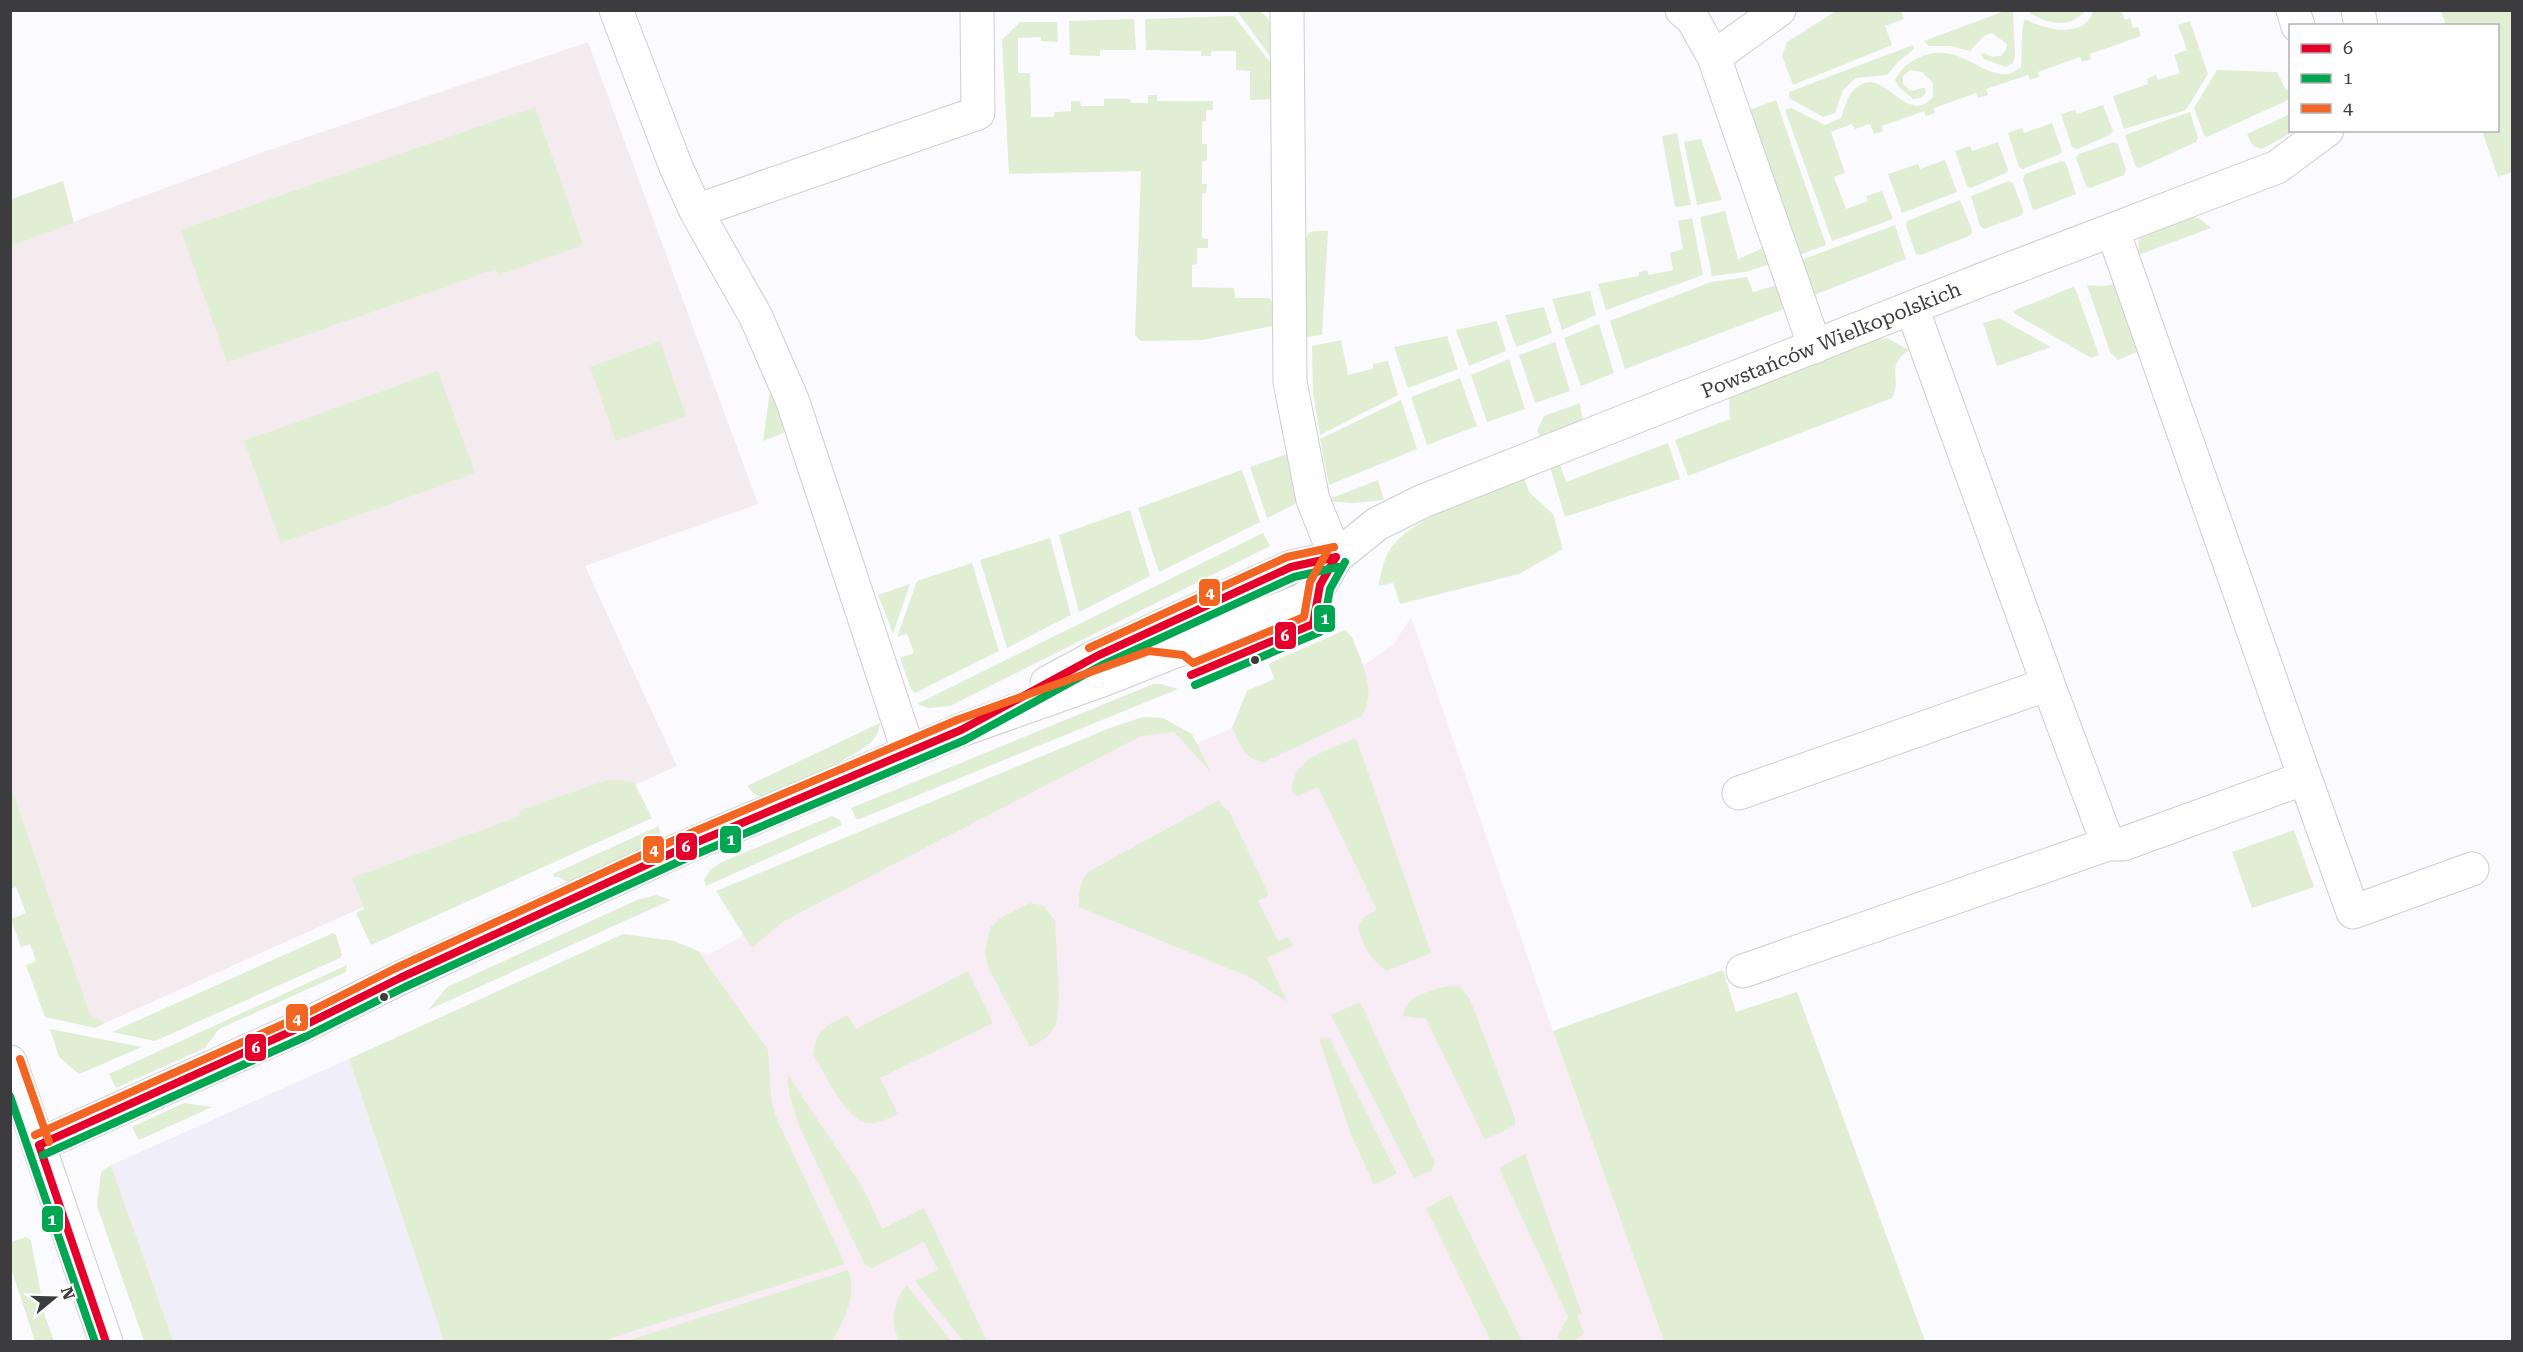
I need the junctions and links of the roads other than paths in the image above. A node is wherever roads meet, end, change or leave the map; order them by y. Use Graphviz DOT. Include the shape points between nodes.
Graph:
graph roads {
  1 [pos="616,10"];
  2 [pos="977,10"];
  3 [pos="1287,10"];
  4 [pos="1779,10"];
  5 [pos="1689,13"];
  6 [pos="1714,57"];
  7 [pos="2325,132"];
  8 [pos="696,211"];
  9 [pos="2113,231"];
  10 [pos="1912,308"];
  11 [pos="1815,347"];
  12 [pos="1336,557"];
  13 [pos="2048,684"];
  14 [pos="909,753"];
  15 [pos="2306,778"];
  16 [pos="1740,793"];
  17 [pos="2108,844"];
  18 [pos="2472,869"];
  19 [pos="1743,971"];
  20 [pos="10,1062"];
  21 [pos="39,1145"];
  22 [pos="106,1341"];
  1 -- 8 [label="street"];
  2 -- 8 [label="street" via="978,112"];
  3 -- 12 [label="street" via="1290,382 1313,500"];
  4 -- 6 [label="street"];
  5 -- 6 [label="street"];
  6 -- 11 [label="street"];
  7 -- 9 [label="street, Powstańców Wielkopolskich" via="2277,167"];
  8 -- 14 [label="street" via="756,317 793,402"];
  9 -- 10 [label="street, Powstańców Wielkopolskich"];
  9 -- 15 [label="street"];
  10 -- 11 [label="street, Powstańców Wielkopolskich"];
  10 -- 13 [label="street"];
  11 -- 12 [label="street, Powstańców Wielkopolskich" via="1423,501 1377,524"];
  12 -- 14 [label="street, Powstańców Wielkopolskich" via="1290,567 1097,656 962,730"];
  13 -- 16 [label="street"];
  13 -- 17 [label="street"];
  14 -- 21 [label="street, Powstańców Wielkopolskich" via="684,848"];
  15 -- 17 [label="street" via="2123,844"];
  15 -- 18 [label="street" via="2353,912"];
  17 -- 19 [label="street"];
  20 -- 21 [label="street"];
  21 -- 22 [label="street"];
}
